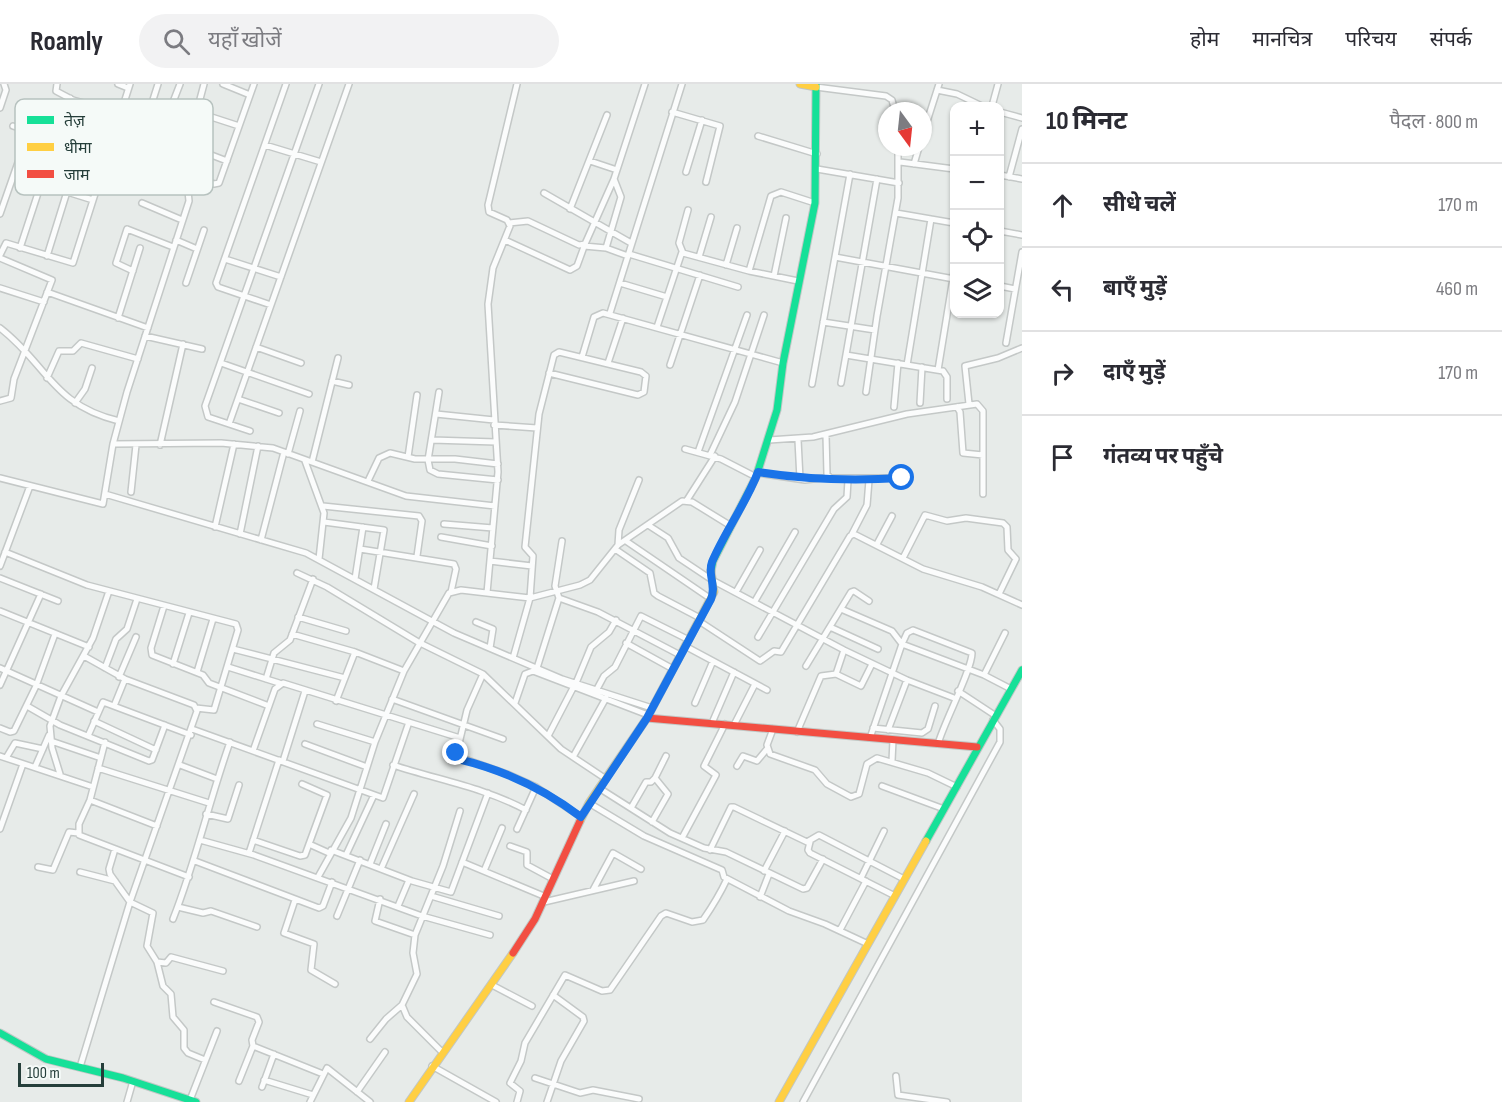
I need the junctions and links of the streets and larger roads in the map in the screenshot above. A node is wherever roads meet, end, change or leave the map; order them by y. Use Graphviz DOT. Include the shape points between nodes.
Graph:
graph roads {
  1 [pos="4,84"];
  2 [pos="57,84"];
  3 [pos="117,84"];
  4 [pos="158,84"];
  5 [pos="180,84"];
  6 [pos="204,84"];
  7 [pos="223,84"];
  8 [pos="254,84"];
  9 [pos="286,84"];
  10 [pos="319,84"];
  11 [pos="349,84"];
  12 [pos="518,84"];
  13 [pos="645,84"];
  14 [pos="682,84"];
  15 [pos="800,84"];
  16 [pos="950,84"];
  17 [pos="998,84"];
  18 [pos="129,86"];
  19 [pos="816,86"];
  20 [pos="938,87"];
  21 [pos="948,92"];
  22 [pos="250,95"];
  23 [pos="70,98"];
  24 [pos="73,99"];
  25 [pos="154,99"];
  26 [pos="175,99"];
  27 [pos="200,99"];
  28 [pos="893,102"];
  29 [pos="972,102"];
  30 [pos="993,102"];
  31 [pos="932,106"];
  32 [pos="0,108"];
  33 [pos="672,112"];
  34 [pos="1004,113"];
  35 [pos="607,115"];
  36 [pos="213,118"];
  37 [pos="1022,118"];
  38 [pos="702,120"];
  39 [pos="239,126"];
  40 [pos="1022,129"];
  41 [pos="758,136"];
  42 [pos="265,145"];
  43 [pos="295,153"];
  44 [pos="817,154"];
  45 [pos="213,156"];
  46 [pos="899,156"];
  47 [pos="916,156"];
  48 [pos="590,160"];
  49 [pos="227,161"];
  50 [pos="321,162"];
  51 [pos="900,162"];
  52 [pos="914,164"];
  53 [pos="950,168"];
  54 [pos="817,169"];
  55 [pos="617,170"];
  56 [pos="15,171"];
  57 [pos="686,172"];
  58 [pos="850,174"];
  59 [pos="1004,176"];
  60 [pos="1010,177"];
  61 [pos="1022,178"];
  62 [pos="614,179"];
  63 [pos="877,179"];
  64 [pos="706,182"];
  65 [pos="899,183"];
  66 [pos="213,184"];
  67 [pos="544,193"];
  68 [pos="38,195"];
  69 [pos="66,195"];
  70 [pos="77,195"];
  71 [pos="95,195"];
  72 [pos="189,195"];
  73 [pos="93,200"];
  74 [pos="142,203"];
  75 [pos="814,203"];
  76 [pos="570,209"];
  77 [pos="688,210"];
  78 [pos="896,213"];
  79 [pos="0,214"];
  80 [pos="711,217"];
  81 [pos="786,218"];
  82 [pos="931,219"];
  83 [pos="182,220"];
  84 [pos="950,222"];
  85 [pos="509,223"];
  86 [pos="595,224"];
  87 [pos="736,228"];
  88 [pos="204,230"];
  89 [pos="610,230"];
  90 [pos="1004,232"];
  91 [pos="1022,235"];
  92 [pos="0,239"];
  93 [pos="176,240"];
  94 [pos="505,240"];
  95 [pos="6,243"];
  96 [pos="631,243"];
  97 [pos="585,245"];
  98 [pos="173,247"];
  99 [pos="20,248"];
  100 [pos="140,248"];
  101 [pos="606,248"];
  102 [pos="197,249"];
  103 [pos="682,252"];
  104 [pos="1022,252"];
  105 [pos="629,255"];
  106 [pos="0,256"];
  107 [pos="47,256"];
  108 [pos="699,257"];
  109 [pos="835,257"];
  110 [pos="225,259"];
  111 [pos="863,262"];
  112 [pos="726,265"];
  113 [pos="886,266"];
  114 [pos="677,267"];
  115 [pos="254,269"];
  116 [pos="133,271"];
  117 [pos="749,271"];
  118 [pos="923,273"];
  119 [pos="700,275"];
  120 [pos="774,276"];
  121 [pos="281,277"];
  122 [pos="950,278"];
  123 [pos="798,281"];
  124 [pos="186,283"];
  125 [pos="620,283"];
  126 [pos="738,287"];
  127 [pos="1004,287"];
  128 [pos="0,288"];
  129 [pos="1015,289"];
  130 [pos="47,292"];
  131 [pos="244,296"];
  132 [pos="667,297"];
  133 [pos="44,302"];
  134 [pos="950,302"];
  135 [pos="271,305"];
  136 [pos="610,313"];
  137 [pos="747,315"];
  138 [pos="764,315"];
  139 [pos="118,318"];
  140 [pos="622,318"];
  141 [pos="823,322"];
  142 [pos="657,327"];
  143 [pos="852,327"];
  144 [pos="0,328"];
  145 [pos="148,328"];
  146 [pos="875,330"];
  147 [pos="681,334"];
  148 [pos="145,336"];
  149 [pos="1006,343"];
  150 [pos="183,345"];
  151 [pos="256,347"];
  152 [pos="1022,348"];
  153 [pos="202,349"];
  154 [pos="24,350"];
  155 [pos="734,351"];
  156 [pos="751,355"];
  157 [pos="846,355"];
  158 [pos="582,357"];
  159 [pos="338,358"];
  160 [pos="138,359"];
  161 [pos="872,359"];
  162 [pos="220,363"];
  163 [pos="301,363"];
  164 [pos="608,363"];
  165 [pos="783,363"];
  166 [pos="898,363"];
  167 [pos="670,365"];
  168 [pos="907,365"];
  169 [pos="922,367"];
  170 [pos="92,368"];
  171 [pos="938,370"];
  172 [pos="247,372"];
  173 [pos="549,374"];
  174 [pos="47,378"];
  175 [pos="332,381"];
  176 [pos="841,383"];
  177 [pos="812,384"];
  178 [pos="349,385"];
  179 [pos="439,392"];
  180 [pos="866,392"];
  181 [pos="309,394"];
  182 [pos="417,395"];
  183 [pos="238,399"];
  184 [pos="947,399"];
  185 [pos="0,401"];
  186 [pos="75,403"];
  187 [pos="920,403"];
  188 [pos="969,404"];
  189 [pos="957,406"];
  190 [pos="894,407"];
  191 [pos="300,411"];
  192 [pos="279,413"];
  193 [pos="436,414"];
  194 [pos="119,421"];
  195 [pos="494,422"];
  196 [pos="229,424"];
  197 [pos="537,428"];
  198 [pos="250,431"];
  199 [pos="826,435"];
  200 [pos="432,440"];
  201 [pos="770,440"];
  202 [pos="798,440"];
  203 [pos="496,442"];
  204 [pos="113,444"];
  205 [pos="234,444"];
  206 [pos="160,445"];
  207 [pos="136,446"];
  208 [pos="258,446"];
  209 [pos="685,449"];
  210 [pos="698,452"];
  211 [pos="286,453"];
  212 [pos="983,455"];
  213 [pos="713,456"];
  214 [pos="408,457"];
  215 [pos="428,460"];
  216 [pos="309,461"];
  217 [pos="498,464"];
  218 [pos="757,475"];
  219 [pos="828,477"];
  220 [pos="0,478"];
  221 [pos="902,478"];
  222 [pos="800,479"];
  223 [pos="498,480"];
  224 [pos="639,480"];
  225 [pos="848,480"];
  226 [pos="869,480"];
  227 [pos="368,481"];
  228 [pos="30,486"];
  229 [pos="131,492"];
  230 [pos="983,495"];
  231 [pos="104,499"];
  232 [pos="687,500"];
  233 [pos="323,506"];
  234 [pos="495,506"];
  235 [pos="892,516"];
  236 [pos="324,522"];
  237 [pos="444,524"];
  238 [pos="648,525"];
  239 [pos="731,526"];
  240 [pos="215,527"];
  241 [pos="363,527"];
  242 [pos="493,528"];
  243 [pos="795,532"];
  244 [pos="240,534"];
  245 [pos="852,534"];
  246 [pos="441,537"];
  247 [pos="261,540"];
  248 [pos="562,541"];
  249 [pos="626,541"];
  250 [pos="877,544"];
  251 [pos="492,546"];
  252 [pos="617,547"];
  253 [pos="360,549"];
  254 [pos="760,550"];
  255 [pos="382,551"];
  256 [pos="5,552"];
  257 [pos="417,556"];
  258 [pos="903,558"];
  259 [pos="319,559"];
  260 [pos="490,561"];
  261 [pos="0,566"];
  262 [pos="532,566"];
  263 [pos="297,573"];
  264 [pos="0,578"];
  265 [pos="313,579"];
  266 [pos="355,579"];
  267 [pos="712,580"];
  268 [pos="374,589"];
  269 [pos="109,591"];
  270 [pos="452,592"];
  271 [pos="736,592"];
  272 [pos="487,593"];
  273 [pos="41,594"];
  274 [pos="999,594"];
  275 [pos="557,596"];
  276 [pos="137,598"];
  277 [pos="530,598"];
  278 [pos="711,599"];
  279 [pos="58,600"];
  280 [pos="755,601"];
  281 [pos="869,601"];
  282 [pos="1022,604"];
  283 [pos="164,606"];
  284 [pos="841,609"];
  285 [pos="0,611"];
  286 [pos="774,611"];
  287 [pos="189,613"];
  288 [pos="298,617"];
  289 [pos="213,619"];
  290 [pos="616,620"];
  291 [pos="700,620"];
  292 [pos="430,622"];
  293 [pos="476,622"];
  294 [pos="29,623"];
  295 [pos="798,625"];
  296 [pos="830,627"];
  297 [pos="633,629"];
  298 [pos="346,632"];
  299 [pos="292,633"];
  300 [pos="1005,633"];
  301 [pos="55,634"];
  302 [pos="136,637"];
  303 [pos="758,638"];
  304 [pos="823,638"];
  305 [pos="418,642"];
  306 [pos="626,643"];
  307 [pos="687,643"];
  308 [pos="902,644"];
  309 [pos="89,647"];
  310 [pos="490,648"];
  311 [pos="233,649"];
  312 [pos="878,649"];
  313 [pos="844,650"];
  314 [pos="355,652"];
  315 [pos="84,656"];
  316 [pos="680,656"];
  317 [pos="271,658"];
  318 [pos="513,658"];
  319 [pos="713,661"];
  320 [pos="173,664"];
  321 [pos="872,664"];
  322 [pos="806,666"];
  323 [pos="228,667"];
  324 [pos="0,668"];
  325 [pos="105,668"];
  326 [pos="537,668"];
  327 [pos="673,669"];
  328 [pos="968,670"];
  329 [pos="1022,670"];
  330 [pos="7,671"];
  331 [pos="404,671"];
  332 [pos="197,672"];
  333 [pos="734,672"];
  334 [pos="892,673"];
  335 [pos="483,674"];
  336 [pos="836,674"];
  337 [pos="984,675"];
  338 [pos="122,678"];
  339 [pos="345,678"];
  340 [pos="266,679"];
  341 [pos="907,680"];
  342 [pos="279,683"];
  343 [pos="755,684"];
  344 [pos="0,685"];
  345 [pos="575,685"];
  346 [pos="36,686"];
  347 [pos="1006,686"];
  348 [pos="222,687"];
  349 [pos="597,689"];
  350 [pos="767,690"];
  351 [pos="305,691"];
  352 [pos="958,692"];
  353 [pos="61,696"];
  354 [pos="606,698"];
  355 [pos="954,698"];
  356 [pos="392,699"];
  357 [pos="336,701"];
  358 [pos="695,703"];
  359 [pos="515,704"];
  360 [pos="27,706"];
  361 [pos="114,706"];
  362 [pos="269,706"];
  363 [pos="935,706"];
  364 [pos="196,708"];
  365 [pos="98,712"];
  366 [pos="649,713"];
  367 [pos="386,714"];
  368 [pos="991,714"];
  369 [pos="51,721"];
  370 [pos="94,721"];
  371 [pos="409,722"];
  372 [pos="711,723"];
  373 [pos="317,724"];
  374 [pos="724,724"];
  375 [pos="165,725"];
  376 [pos="462,725"];
  377 [pos="734,725"];
  378 [pos="0,728"];
  379 [pos="873,728"];
  380 [pos="772,729"];
  381 [pos="888,730"];
  382 [pos="191,732"];
  383 [pos="797,732"];
  384 [pos="50,734"];
  385 [pos="88,736"];
  386 [pos="548,736"];
  387 [pos="460,738"];
  388 [pos="870,738"];
  389 [pos="503,739"];
  390 [pos="893,740"];
  391 [pos="51,741"];
  392 [pos="105,742"];
  393 [pos="230,742"];
  394 [pos="375,742"];
  395 [pos="304,744"];
  396 [pos="938,744"];
  397 [pos="977,747"];
  398 [pos="43,749"];
  399 [pos="767,749"];
  400 [pos="156,750"];
  401 [pos="254,751"];
  402 [pos="666,756"];
  403 [pos="3,757"];
  404 [pos="573,757"];
  405 [pos="101,758"];
  406 [pos="281,761"];
  407 [pos="892,761"];
  408 [pos="23,764"];
  409 [pos="180,765"];
  410 [pos="393,765"];
  411 [pos="367,766"];
  412 [pos="737,766"];
  413 [pos="35,767"];
  414 [pos="98,768"];
  415 [pos="60,774"];
  416 [pos="217,778"];
  417 [pos="327,778"];
  418 [pos="655,778"];
  419 [pos="606,779"];
  420 [pos="302,784"];
  421 [pos="239,785"];
  422 [pos="882,786"];
  423 [pos="93,787"];
  424 [pos="536,787"];
  425 [pos="957,787"];
  426 [pos="599,788"];
  427 [pos="360,789"];
  428 [pos="171,790"];
  429 [pos="322,791"];
  430 [pos="488,793"];
  431 [pos="414,794"];
  432 [pos="374,795"];
  433 [pos="90,800"];
  434 [pos="209,803"];
  435 [pos="589,803"];
  436 [pos="631,808"];
  437 [pos="944,809"];
  438 [pos="526,810"];
  439 [pos="3,811"];
  440 [pos="460,811"];
  441 [pos="206,814"];
  442 [pos="581,817"];
  443 [pos="652,822"];
  444 [pos="386,825"];
  445 [pos="157,826"];
  446 [pos="502,828"];
  447 [pos="0,829"];
  448 [pos="517,829"];
  449 [pos="785,831"];
  450 [pos="884,831"];
  451 [pos="78,833"];
  452 [pos="682,838"];
  453 [pos="200,840"];
  454 [pos="253,840"];
  455 [pos="810,842"];
  456 [pos="309,844"];
  457 [pos="510,846"];
  458 [pos="115,849"];
  459 [pos="710,850"];
  460 [pos="331,852"];
  461 [pos="249,853"];
  462 [pos="346,855"];
  463 [pos="823,859"];
  464 [pos="360,860"];
  465 [pos="147,861"];
  466 [pos="195,861"];
  467 [pos="869,861"];
  468 [pos="462,862"];
  469 [pos="370,864"];
  470 [pos="38,867"];
  471 [pos="381,869"];
  472 [pos="641,869"];
  473 [pos="484,871"];
  474 [pos="80,872"];
  475 [pos="766,873"];
  476 [pos="318,877"];
  477 [pos="189,878"];
  478 [pos="554,879"];
  479 [pos="727,879"];
  480 [pos="864,879"];
  481 [pos="904,879"];
  482 [pos="409,880"];
  483 [pos="115,881"];
  484 [pos="634,881"];
  485 [pos="332,882"];
  486 [pos="435,887"];
  487 [pos="349,888"];
  488 [pos="593,890"];
  489 [pos="895,896"];
  490 [pos="431,897"];
  491 [pos="760,897"];
  492 [pos="380,899"];
  493 [pos="545,899"];
  494 [pos="295,900"];
  495 [pos="130,902"];
  496 [pos="398,906"];
  497 [pos="178,907"];
  498 [pos="337,916"];
  499 [pos="422,916"];
  500 [pos="499,916"];
  501 [pos="173,919"];
  502 [pos="257,927"];
  503 [pos="840,930"];
  504 [pos="416,935"];
  505 [pos="490,935"];
  506 [pos="868,944"];
  507 [pos="157,962"];
  508 [pos="223,971"];
  509 [pos="335,984"];
  510 [pos="492,985"];
  511 [pos="553,996"];
  512 [pos="214,1002"];
  513 [pos="402,1005"];
  514 [pos="532,1006"];
  515 [pos="217,1031"];
  516 [pos="0,1033"];
  517 [pos="370,1039"];
  518 [pos="253,1046"];
  519 [pos="385,1052"];
  520 [pos="442,1052"];
  521 [pos="274,1054"];
  522 [pos="206,1060"];
  523 [pos="432,1066"];
  524 [pos="80,1067"];
  525 [pos="323,1074"];
  526 [pos="896,1076"];
  527 [pos="535,1078"];
  528 [pos="264,1080"];
  529 [pos="133,1081"];
  530 [pos="239,1081"];
  531 [pos="553,1085"];
  532 [pos="262,1087"];
  533 [pos="357,1092"];
  534 [pos="584,1093"];
  535 [pos="313,1095"];
  536 [pos="639,1099"];
  537 [pos="193,1101"];
  538 [pos="127,1102"];
  539 [pos="310,1102"];
  540 [pos="370,1102"];
  541 [pos="410,1102"];
  542 [pos="496,1102"];
  543 [pos="517,1102"];
  544 [pos="547,1102"];
  545 [pos="586,1102"];
  546 [pos="779,1102"];
  547 [pos="803,1102"];
  548 [pos="947,1102"];
  1 -- 32 [label="street"];
  2 -- 23 [label="street" via="57,92"];
  3 -- 18 [label="street"];
  4 -- 25 [label="street"];
  5 -- 26 [label="street"];
  6 -- 27 [label="street"];
  7 -- 22 [label="street"];
  8 -- 22 [label="street"];
  9 -- 42 [label="street"];
  10 -- 43 [label="street"];
  11 -- 50 [label="street"];
  12 -- 85 [label="street" via="488,205 489,212"];
  13 -- 55 [label="street"];
  14 -- 33 [label="street"];
  15 -- 19 [label="street"];
  16 -- 21 [label="street"];
  17 -- 30 [label="street"];
  19 -- 28 [label="street" via="886,96"];
  19 -- 44 [label="street"];
  20 -- 21 [label="street"];
  20 -- 31 [label="street"];
  21 -- 29 [label="street"];
  22 -- 39 [label="street"];
  23 -- 24 [label="street"];
  33 -- 38 [label="street"];
  33 -- 96 [label="street"];
  34 -- 37 [label="street"];
  35 -- 48 [label="street"];
  36 -- 39 [label="street"];
  38 -- 57 [label="street"];
  38 -- 64 [label="street" via="721,128"];
  39 -- 49 [label="street"];
  40 -- 60 [label="street"];
  41 -- 44 [label="street"];
  42 -- 43 [label="street"];
  42 -- 110 [label="street"];
  43 -- 50 [label="street"];
  43 -- 115 [label="street"];
  44 -- 54 [label="street"];
  45 -- 49 [label="street"];
  46 -- 51 [label="street"];
  47 -- 52 [label="street"];
  48 -- 55 [label="street"];
  48 -- 76 [label="street"];
  49 -- 66 [label="street" via="216,185"];
  50 -- 121 [label="street"];
  51 -- 52 [label="street"];
  51 -- 65 [label="street"];
  52 -- 53 [label="street"];
  54 -- 58 [label="street"];
  54 -- 75 [label="street"];
  55 -- 62 [label="street"];
  56 -- 79 [label="street"];
  58 -- 63 [label="street"];
  58 -- 109 [label="street"];
  59 -- 60 [label="street"];
  60 -- 61 [label="street"];
  62 -- 86 [label="street"];
  62 -- 89 [label="street" via="621,197"];
  63 -- 65 [label="street"];
  63 -- 111 [label="street"];
  65 -- 78 [label="street"];
  67 -- 76 [label="street"];
  68 -- 99 [label="street"];
  69 -- 107 [label="street"];
  70 -- 73 [label="street"];
  71 -- 73 [label="street"];
  72 -- 83 [label="street"];
  73 -- 107 [label="street" via="73,263"];
  74 -- 83 [label="street"];
  75 -- 117 [label="street" via="781,192 771,196"];
  75 -- 123 [label="street"];
  76 -- 86 [label="street"];
  77 -- 103 [label="street" via="679,243"];
  78 -- 82 [label="street"];
  78 -- 113 [label="street"];
  80 -- 108 [label="street"];
  81 -- 120 [label="street"];
  82 -- 84 [label="street"];
  82 -- 118 [label="street"];
  83 -- 93 [label="street"];
  85 -- 94 [label="street"];
  85 -- 97 [label="street" via="528,221"];
  86 -- 89 [label="street"];
  86 -- 97 [label="street"];
  87 -- 112 [label="street"];
  88 -- 102 [label="street"];
  89 -- 96 [label="street"];
  89 -- 101 [label="street"];
  90 -- 91 [label="street"];
  92 -- 95 [label="street"];
  93 -- 98 [label="street"];
  93 -- 102 [label="street"];
  94 -- 97 [label="street" via="570,270 577,266"];
  94 -- 195 [label="street" via="493,268 488,304"];
  95 -- 99 [label="street"];
  95 -- 106 [label="street"];
  96 -- 105 [label="street"];
  97 -- 101 [label="street"];
  98 -- 116 [label="street" via="128,230 116,263"];
  98 -- 145 [label="street"];
  99 -- 107 [label="street"];
  100 -- 116 [label="street"];
  101 -- 105 [label="street"];
  102 -- 124 [label="street"];
  103 -- 108 [label="street"];
  103 -- 114 [label="street"];
  104 -- 129 [label="street"];
  105 -- 114 [label="street"];
  105 -- 125 [label="street"];
  106 -- 130 [label="street" via="51,278"];
  108 -- 112 [label="street"];
  109 -- 111 [label="street"];
  109 -- 141 [label="street"];
  110 -- 115 [label="street"];
  110 -- 131 [label="street" via="217,285"];
  111 -- 113 [label="street"];
  111 -- 143 [label="street"];
  112 -- 117 [label="street"];
  113 -- 118 [label="street"];
  113 -- 146 [label="street"];
  114 -- 119 [label="street"];
  114 -- 132 [label="street"];
  115 -- 121 [label="street"];
  115 -- 131 [label="street"];
  116 -- 139 [label="street"];
  117 -- 120 [label="street"];
  118 -- 122 [label="street"];
  118 -- 168 [label="street"];
  119 -- 126 [label="street"];
  119 -- 147 [label="street"];
  120 -- 123 [label="street"];
  121 -- 135 [label="street"];
  123 -- 165 [label="street"];
  125 -- 132 [label="street"];
  125 -- 136 [label="street"];
  127 -- 129 [label="street"];
  128 -- 133 [label="street"];
  129 -- 149 [label="street"];
  130 -- 133 [label="street"];
  130 -- 139 [label="street"];
  131 -- 135 [label="street"];
  131 -- 162 [label="street"];
  132 -- 142 [label="street"];
  133 -- 154 [label="street"];
  134 -- 171 [label="street"];
  135 -- 151 [label="street"];
  136 -- 140 [label="street"];
  136 -- 158 [label="street" via="594,317"];
  137 -- 155 [label="street"];
  138 -- 156 [label="street"];
  139 -- 145 [label="street"];
  140 -- 142 [label="street"];
  140 -- 164 [label="street"];
  141 -- 143 [label="street"];
  141 -- 177 [label="street"];
  142 -- 147 [label="street"];
  143 -- 146 [label="street"];
  143 -- 157 [label="street"];
  144 -- 154 [label="street"];
  145 -- 148 [label="street"];
  146 -- 161 [label="street"];
  147 -- 155 [label="street"];
  147 -- 167 [label="street"];
  148 -- 150 [label="street"];
  148 -- 160 [label="street"];
  150 -- 153 [label="street"];
  150 -- 206 [label="street"];
  151 -- 163 [label="street"];
  151 -- 172 [label="street"];
  152 -- 188 [label="street" via="965,366"];
  154 -- 174 [label="street"];
  154 -- 185 [label="street" via="11,398"];
  155 -- 156 [label="street"];
  155 -- 210 [label="street"];
  156 -- 165 [label="street"];
  156 -- 213 [label="street"];
  157 -- 161 [label="street"];
  157 -- 176 [label="street"];
  158 -- 164 [label="street"];
  158 -- 173 [label="street" via="556,353"];
  159 -- 175 [label="street"];
  160 -- 174 [label="street" via="81,343 73,351 59,351"];
  160 -- 194 [label="street"];
  161 -- 166 [label="street"];
  161 -- 180 [label="street"];
  162 -- 172 [label="street"];
  162 -- 196 [label="street" via="204,410 208,417"];
  164 -- 173 [label="street" via="644,374 647,381 643,394"];
  165 -- 201 [label="street"];
  166 -- 168 [label="street"];
  166 -- 190 [label="street"];
  168 -- 169 [label="street"];
  169 -- 171 [label="street"];
  169 -- 187 [label="street"];
  170 -- 186 [label="street"];
  171 -- 184 [label="street" via="946,377"];
  172 -- 181 [label="street"];
  172 -- 183 [label="street"];
  173 -- 197 [label="street"];
  174 -- 186 [label="street"];
  175 -- 178 [label="street"];
  175 -- 216 [label="street"];
  179 -- 193 [label="street"];
  182 -- 214 [label="street"];
  183 -- 192 [label="street"];
  183 -- 196 [label="street"];
  186 -- 194 [label="street"];
  188 -- 189 [label="street"];
  188 -- 212 [label="street" via="982,407"];
  189 -- 199 [label="street" via="889,417"];
  189 -- 212 [label="street" via="963,453"];
  191 -- 211 [label="street"];
  193 -- 195 [label="street"];
  193 -- 200 [label="street"];
  194 -- 204 [label="street"];
  195 -- 197 [label="street"];
  195 -- 203 [label="street"];
  196 -- 198 [label="street"];
  197 -- 262 [label="street" via="525,547 533,556"];
  199 -- 202 [label="street"];
  199 -- 219 [label="street"];
  200 -- 203 [label="street"];
  200 -- 215 [label="street"];
  201 -- 202 [label="street"];
  201 -- 218 [label="street"];
  202 -- 222 [label="street"];
  203 -- 217 [label="street"];
  204 -- 207 [label="street"];
  204 -- 231 [label="street"];
  205 -- 206 [label="street"];
  205 -- 208 [label="street"];
  205 -- 240 [label="street"];
  206 -- 207 [label="street"];
  207 -- 229 [label="street"];
  208 -- 211 [label="street"];
  208 -- 244 [label="street"];
  209 -- 210 [label="street"];
  210 -- 213 [label="street"];
  211 -- 216 [label="street"];
  211 -- 247 [label="street"];
  212 -- 230 [label="street"];
  213 -- 218 [label="street"];
  213 -- 232 [label="street"];
  214 -- 215 [label="street"];
  214 -- 227 [label="street" via="383,454"];
  215 -- 217 [label="street"];
  215 -- 223 [label="street" via="430,470 438,474"];
  216 -- 227 [label="street"];
  216 -- 233 [label="street"];
  217 -- 223 [label="street"];
  218 -- 222 [label="street"];
  218 -- 239 [label="street"];
  219 -- 222 [label="street"];
  219 -- 225 [label="street"];
  220 -- 228 [label="street"];
  221 -- 226 [label="street"];
  223 -- 234 [label="street"];
  224 -- 252 [label="street" via="619,530"];
  225 -- 226 [label="street"];
  225 -- 286 [label="street" via="847,496 834,508"];
  226 -- 245 [label="street" via="867,505"];
  227 -- 234 [label="street" via="406,496"];
  228 -- 231 [label="street" via="99,505"];
  228 -- 256 [label="street"];
  231 -- 240 [label="street"];
  232 -- 238 [label="street"];
  232 -- 239 [label="street"];
  233 -- 236 [label="street"];
  233 -- 257 [label="street" via="419,516 422,521"];
  234 -- 242 [label="street"];
  235 -- 250 [label="street"];
  236 -- 241 [label="street"];
  236 -- 259 [label="street"];
  237 -- 242 [label="street"];
  238 -- 249 [label="street"];
  238 -- 267 [label="street" via="668,538 679,558"];
  239 -- 267 [label="street" via="713,561"];
  240 -- 244 [label="street"];
  241 -- 253 [label="street"];
  241 -- 255 [label="street" via="384,530"];
  242 -- 251 [label="street"];
  243 -- 280 [label="street"];
  244 -- 247 [label="street"];
  245 -- 250 [label="street"];
  245 -- 295 [label="street"];
  246 -- 251 [label="street"];
  247 -- 259 [label="street"];
  248 -- 275 [label="street"];
  249 -- 252 [label="street"];
  249 -- 278 [label="street"];
  250 -- 258 [label="street"];
  251 -- 260 [label="street"];
  252 -- 275 [label="street" via="590,580"];
  252 -- 291 [label="street" via="650,573 654,593"];
  253 -- 255 [label="street"];
  253 -- 266 [label="street"];
  254 -- 271 [label="street"];
  255 -- 257 [label="street"];
  255 -- 268 [label="street"];
  256 -- 261 [label="street"];
  256 -- 269 [label="street"];
  257 -- 270 [label="street" via="454,564"];
  258 -- 274 [label="street" via="933,574"];
  258 -- 274 [label="street" via="925,515 947,521 966,518 1003,523 1007,527 1008,550 1016,559"];
  259 -- 266 [label="street"];
  260 -- 262 [label="street"];
  260 -- 272 [label="street"];
  262 -- 277 [label="street"];
  263 -- 265 [label="street"];
  264 -- 273 [label="street"];
  265 -- 288 [label="street"];
  265 -- 305 [label="street"];
  266 -- 268 [label="street"];
  267 -- 271 [label="street"];
  267 -- 278 [label="street"];
  268 -- 292 [label="street"];
  269 -- 276 [label="street"];
  269 -- 309 [label="street"];
  270 -- 272 [label="street"];
  270 -- 292 [label="street" via="444,597"];
  271 -- 280 [label="street"];
  272 -- 277 [label="street"];
  273 -- 279 [label="street"];
  273 -- 294 [label="street"];
  274 -- 282 [label="street"];
  275 -- 277 [label="street"];
  275 -- 290 [label="street"];
  275 -- 326 [label="street"];
  276 -- 283 [label="street"];
  276 -- 325 [label="street" via="127,628 116,639"];
  277 -- 318 [label="street"];
  278 -- 291 [label="street"];
  280 -- 286 [label="street"];
  281 -- 284 [label="street" via="852,591"];
  283 -- 287 [label="street"];
  283 -- 320 [label="street" via="151,652"];
  284 -- 296 [label="street"];
  284 -- 308 [label="street" via="892,631"];
  285 -- 294 [label="street"];
  286 -- 295 [label="street"];
  286 -- 303 [label="street"];
  287 -- 289 [label="street"];
  287 -- 320 [label="street"];
  288 -- 298 [label="street"];
  288 -- 299 [label="street"];
  289 -- 311 [label="street" via="236,624"];
  289 -- 332 [label="street"];
  290 -- 297 [label="street"];
  290 -- 345 [label="street" via="609,632 591,647"];
  291 -- 295 [label="street" via="763,661 772,652 782,651"];
  291 -- 307 [label="street"];
  292 -- 305 [label="street"];
  292 -- 310 [label="street"];
  293 -- 310 [label="street" via="493,629"];
  294 -- 301 [label="street"];
  294 -- 330 [label="street"];
  295 -- 304 [label="street"];
  296 -- 304 [label="street"];
  296 -- 312 [label="street"];
  297 -- 306 [label="street"];
  297 -- 307 [label="street" via="644,615"];
  297 -- 316 [label="street"];
  299 -- 314 [label="street"];
  299 -- 317 [label="street"];
  300 -- 337 [label="street"];
  301 -- 309 [label="street"];
  301 -- 346 [label="street"];
  302 -- 338 [label="street"];
  304 -- 313 [label="street"];
  304 -- 322 [label="street"];
  305 -- 331 [label="street"];
  305 -- 335 [label="street"];
  306 -- 327 [label="street"];
  306 -- 349 [label="street" via="615,667"];
  307 -- 316 [label="street"];
  307 -- 319 [label="street"];
  308 -- 328 [label="street"];
  308 -- 328 [label="street" via="913,630 970,651"];
  308 -- 334 [label="street"];
  309 -- 315 [label="street"];
  310 -- 318 [label="street"];
  311 -- 317 [label="street"];
  311 -- 323 [label="street"];
  313 -- 321 [label="street"];
  313 -- 336 [label="street"];
  314 -- 331 [label="street"];
  314 -- 339 [label="street"];
  315 -- 325 [label="street"];
  315 -- 353 [label="street"];
  316 -- 327 [label="street"];
  317 -- 339 [label="street"];
  317 -- 340 [label="street"];
  318 -- 326 [label="street"];
  319 -- 333 [label="street"];
  319 -- 358 [label="street"];
  320 -- 332 [label="street"];
  321 -- 334 [label="street"];
  321 -- 336 [label="street" via="861,686"];
  323 -- 340 [label="street"];
  323 -- 348 [label="street"];
  324 -- 330 [label="street"];
  325 -- 338 [label="street"];
  326 -- 345 [label="street"];
  327 -- 366 [label="street"];
  328 -- 337 [label="street"];
  328 -- 352 [label="street"];
  329 -- 347 [label="street"];
  330 -- 344 [label="street"];
  330 -- 346 [label="street"];
  331 -- 356 [label="street"];
  332 -- 348 [label="street"];
  333 -- 343 [label="street"];
  333 -- 372 [label="street"];
  334 -- 341 [label="street"];
  334 -- 379 [label="street"];
  335 -- 359 [label="street"];
  335 -- 376 [label="street"];
  336 -- 383 [label="street" via="821,676"];
  337 -- 347 [label="street"];
  338 -- 361 [label="street"];
  338 -- 364 [label="street"];
  339 -- 357 [label="street"];
  340 -- 342 [label="street"];
  341 -- 355 [label="street"];
  341 -- 381 [label="street"];
  342 -- 351 [label="street"];
  342 -- 362 [label="street"];
  343 -- 350 [label="street"];
  343 -- 377 [label="street"];
  345 -- 349 [label="street"];
  345 -- 354 [label="street"];
  345 -- 359 [label="street" via="529,671"];
  345 -- 386 [label="street"];
  346 -- 353 [label="street"];
  346 -- 360 [label="street"];
  347 -- 368 [label="street"];
  348 -- 362 [label="street"];
  348 -- 364 [label="street" via="214,710"];
  349 -- 366 [label="street"];
  351 -- 357 [label="street"];
  351 -- 406 [label="street"];
  352 -- 355 [label="street"];
  352 -- 368 [label="street"];
  353 -- 365 [label="street"];
  353 -- 369 [label="street"];
  354 -- 366 [label="street"];
  354 -- 404 [label="street"];
  355 -- 396 [label="street"];
  356 -- 367 [label="street"];
  356 -- 376 [label="street"];
  357 -- 367 [label="street"];
  359 -- 386 [label="street"];
  360 -- 369 [label="street"];
  360 -- 378 [label="street" via="13,732"];
  361 -- 365 [label="street" via="103,702"];
  361 -- 375 [label="street"];
  362 -- 401 [label="street"];
  363 -- 381 [label="street" via="926,732"];
  364 -- 382 [label="street"];
  365 -- 370 [label="street"];
  366 -- 372 [label="street"];
  366 -- 419 [label="street"];
  367 -- 371 [label="street"];
  367 -- 394 [label="street"];
  368 -- 397 [label="street"];
  368 -- 547 [label="street" via="1000,729 1000,742"];
  369 -- 384 [label="street"];
  369 -- 385 [label="street"];
  370 -- 385 [label="street"];
  370 -- 400 [label="street"];
  371 -- 387 [label="street"];
  371 -- 410 [label="street"];
  372 -- 374 [label="street"];
  373 -- 394 [label="street"];
  374 -- 377 [label="street"];
  374 -- 452 [label="street" via="704,766 716,775"];
  375 -- 382 [label="street"];
  375 -- 400 [label="street"];
  376 -- 387 [label="street"];
  376 -- 389 [label="street"];
  377 -- 380 [label="street"];
  379 -- 381 [label="street"];
  379 -- 388 [label="street"];
  380 -- 383 [label="street"];
  380 -- 399 [label="street"];
  382 -- 393 [label="street"];
  382 -- 409 [label="street"];
  383 -- 388 [label="street"];
  384 -- 391 [label="street"];
  384 -- 398 [label="street"];
  385 -- 392 [label="street"];
  386 -- 404 [label="street"];
  387 -- 424 [label="street" via="458,759 493,768"];
  388 -- 390 [label="street"];
  390 -- 396 [label="street"];
  390 -- 407 [label="street"];
  391 -- 405 [label="street"];
  391 -- 415 [label="street"];
  392 -- 400 [label="street" via="149,761"];
  392 -- 405 [label="street"];
  393 -- 401 [label="street"];
  393 -- 416 [label="street"];
  394 -- 411 [label="street"];
  395 -- 411 [label="street"];
  396 -- 397 [label="street"];
  397 -- 425 [label="street"];
  398 -- 403 [label="street" via="15,743"];
  398 -- 413 [label="street"];
  399 -- 407 [label="street" via="814,770 827,784 854,797 859,794 870,760"];
  399 -- 412 [label="street" via="757,761 743,756"];
  401 -- 406 [label="street"];
  402 -- 418 [label="street"];
  403 -- 408 [label="street"];
  404 -- 419 [label="street"];
  405 -- 414 [label="street"];
  406 -- 417 [label="street"];
  406 -- 454 [label="street"];
  407 -- 425 [label="street"];
  408 -- 413 [label="street"];
  408 -- 439 [label="street"];
  409 -- 416 [label="street"];
  409 -- 428 [label="street"];
  410 -- 430 [label="street"];
  410 -- 432 [label="street" via="384,796"];
  411 -- 427 [label="street"];
  413 -- 415 [label="street"];
  414 -- 423 [label="street"];
  414 -- 428 [label="street"];
  415 -- 423 [label="street"];
  416 -- 434 [label="street"];
  417 -- 427 [label="street"];
  417 -- 429 [label="street"];
  418 -- 436 [label="street" via="646,782"];
  418 -- 443 [label="street" via="668,792"];
  419 -- 426 [label="street"];
  420 -- 429 [label="street"];
  421 -- 441 [label="street" via="228,819"];
  422 -- 437 [label="street"];
  423 -- 433 [label="street"];
  424 -- 438 [label="street"];
  424 -- 442 [label="street"];
  425 -- 437 [label="street"];
  426 -- 435 [label="street"];
  426 -- 436 [label="street"];
  427 -- 432 [label="street"];
  427 -- 460 [label="street" via="351,818"];
  428 -- 434 [label="street"];
  428 -- 445 [label="street"];
  429 -- 456 [label="street" via="327,797"];
  430 -- 438 [label="street"];
  430 -- 468 [label="street"];
  431 -- 471 [label="street"];
  432 -- 462 [label="street"];
  433 -- 445 [label="street"];
  433 -- 451 [label="street"];
  434 -- 441 [label="street"];
  435 -- 442 [label="street"];
  435 -- 479 [label="street" via="644,836 722,870"];
  436 -- 443 [label="street"];
  437 -- 481 [label="street"];
  438 -- 448 [label="street"];
  439 -- 447 [label="street"];
  440 -- 486 [label="street"];
  441 -- 453 [label="street"];
  442 -- 478 [label="street"];
  443 -- 452 [label="street"];
  444 -- 469 [label="street"];
  445 -- 465 [label="street"];
  446 -- 473 [label="street"];
  449 -- 455 [label="street"];
  449 -- 459 [label="street" via="733,806"];
  449 -- 475 [label="street"];
  450 -- 467 [label="street"];
  451 -- 458 [label="street"];
  451 -- 470 [label="street" via="69,832 53,870"];
  452 -- 459 [label="street"];
  453 -- 461 [label="street"];
  453 -- 466 [label="street"];
  454 -- 456 [label="street" via="300,856 305,855"];
  454 -- 461 [label="street"];
  455 -- 463 [label="street" via="809,852"];
  455 -- 467 [label="street" via="819,835"];
  456 -- 460 [label="street"];
  457 -- 478 [label="street" via="527,852 527,865"];
  458 -- 465 [label="street"];
  458 -- 483 [label="street" via="109,869"];
  459 -- 475 [label="street" via="726,852"];
  460 -- 462 [label="street"];
  460 -- 476 [label="street"];
  461 -- 476 [label="street"];
  462 -- 464 [label="street"];
  463 -- 475 [label="street" via="804,890"];
  463 -- 480 [label="street"];
  464 -- 469 [label="street"];
  464 -- 487 [label="street"];
  465 -- 477 [label="street"];
  465 -- 495 [label="street"];
  466 -- 477 [label="street"];
  466 -- 494 [label="street"];
  467 -- 480 [label="street"];
  467 -- 481 [label="street"];
  468 -- 473 [label="street"];
  468 -- 486 [label="street" via="452,891"];
  469 -- 471 [label="street"];
  471 -- 482 [label="street"];
  472 -- 488 [label="street" via="613,854"];
  473 -- 493 [label="street"];
  474 -- 483 [label="street"];
  475 -- 491 [label="street"];
  476 -- 485 [label="street"];
  477 -- 497 [label="street"];
  478 -- 493 [label="street"];
  479 -- 491 [label="street"];
  479 -- 511 [label="street" via="703,920 692,922 669,913 661,916 610,990 602,991 567,974"];
  480 -- 489 [label="street"];
  480 -- 503 [label="street"];
  481 -- 489 [label="street"];
  482 -- 486 [label="street"];
  482 -- 496 [label="street"];
  483 -- 495 [label="street"];
  484 -- 488 [label="street"];
  485 -- 487 [label="street"];
  485 -- 494 [label="street" via="322,907"];
  486 -- 490 [label="street"];
  487 -- 492 [label="street"];
  487 -- 498 [label="street"];
  488 -- 493 [label="street"];
  489 -- 506 [label="street"];
  490 -- 499 [label="street"];
  490 -- 500 [label="street"];
  491 -- 503 [label="street"];
  492 -- 496 [label="street"];
  492 -- 504 [label="street" via="375,921"];
  493 -- 510 [label="street"];
  494 -- 509 [label="street" via="284,933 314,944 311,970"];
  495 -- 507 [label="street" via="153,913 147,946"];
  495 -- 524 [label="street"];
  496 -- 499 [label="street"];
  497 -- 501 [label="street"];
  497 -- 502 [label="street" via="211,911"];
  499 -- 504 [label="street"];
  499 -- 505 [label="street"];
  503 -- 506 [label="street"];
  504 -- 513 [label="street" via="413,953 417,974"];
  506 -- 546 [label="street"];
  507 -- 508 [label="street" via="164,964 173,958"];
  507 -- 522 [label="street" via="164,987 171,994 173,1017 184,1030 184,1048"];
  510 -- 514 [label="street"];
  510 -- 520 [label="street"];
  511 -- 531 [label="street" via="584,1021 561,1061"];
  511 -- 543 [label="street" via="525,1043 511,1082 520,1091"];
  512 -- 518 [label="street" via="258,1017"];
  513 -- 517 [label="street"];
  513 -- 520 [label="street" via="407,1017"];
  515 -- 522 [label="street"];
  516 -- 524 [label="street" via="46,1059"];
  518 -- 521 [label="street"];
  518 -- 530 [label="street"];
  519 -- 533 [label="street"];
  520 -- 523 [label="street"];
  521 -- 525 [label="street"];
  521 -- 528 [label="street"];
  522 -- 537 [label="street"];
  523 -- 541 [label="street"];
  523 -- 542 [label="street"];
  524 -- 529 [label="street"];
  525 -- 533 [label="street" via="327,1068"];
  525 -- 535 [label="street"];
  526 -- 548 [label="street" via="898,1095"];
  527 -- 531 [label="street"];
  528 -- 532 [label="street"];
  528 -- 535 [label="street"];
  529 -- 537 [label="street"];
  529 -- 538 [label="street"];
  531 -- 534 [label="street"];
  531 -- 544 [label="street"];
  533 -- 540 [label="street"];
  534 -- 536 [label="street" via="593,1090"];
  534 -- 545 [label="street"];
  535 -- 539 [label="street"];
}
